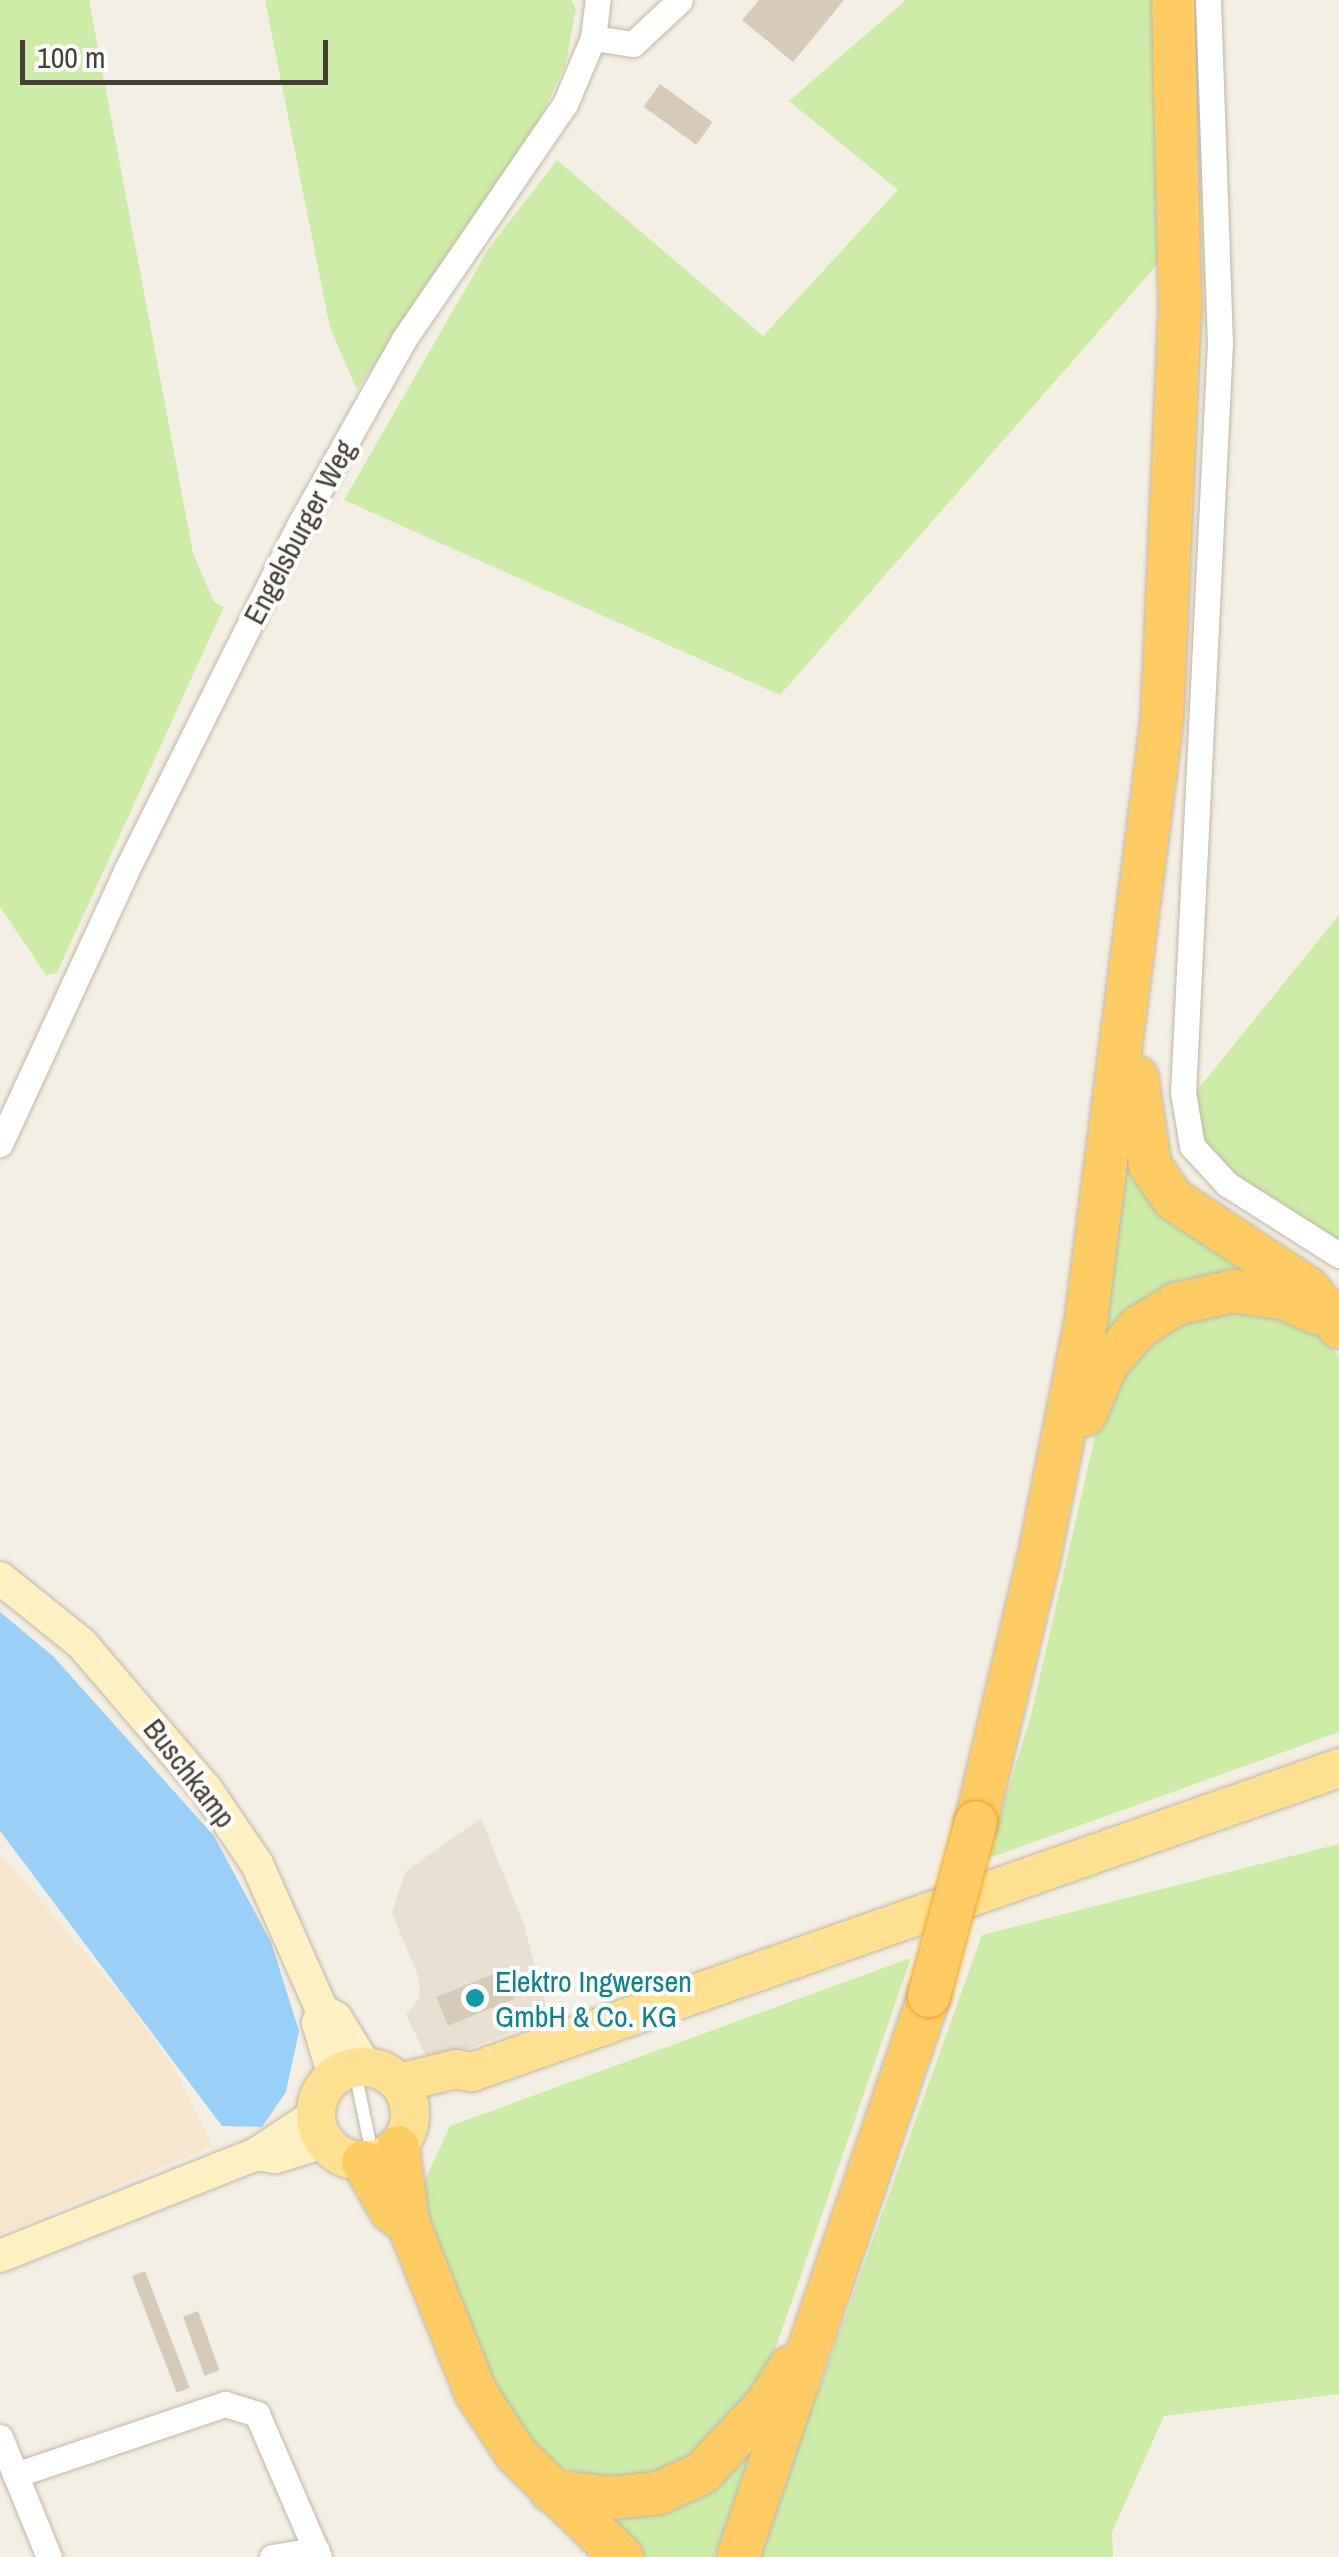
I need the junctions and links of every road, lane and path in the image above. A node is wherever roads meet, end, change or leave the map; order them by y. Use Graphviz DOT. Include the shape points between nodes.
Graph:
graph roads {
  1 [pos="598,0"];
  2 [pos="680,0"];
  3 [pos="1173,0"];
  4 [pos="1208,0"];
  5 [pos="593,38"];
  6 [pos="1134,977"];
  7 [pos="0,1144"];
  8 [pos="1339,1255"];
  9 [pos="1337,1324"];
  10 [pos="1046,1524"];
  11 [pos="0,1578"];
  12 [pos="1339,1768"];
  13 [pos="375,2109"];
  14 [pos="320,2129"];
  15 [pos="0,2256"];
  16 [pos="830,2302"];
  17 [pos="0,2437"];
  18 [pos="15,2475"];
  19 [pos="551,2491"];
  20 [pos="317,2554"];
  21 [pos="48,2557"];
  22 [pos="272,2557"];
  23 [pos="622,2557"];
  24 [pos="738,2557"];
  1 -- 5 [label="street, Engelsburger Weg"];
  2 -- 5 [label="street" via="633,44"];
  3 -- 6 [label="highway" via="1182,198 1174,514 1162,720"];
  4 -- 8 [label="street" via="1220,342 1183,1092 1192,1146 1227,1184"];
  5 -- 7 [label="street, Engelsburger Weg" via="564,104 404,338 302,522 124,873"];
  6 -- 9 [label="highway" via="1137,1090 1150,1165 1173,1199 1308,1288"];
  6 -- 10 [label="highway" via="1089,1302"];
  9 -- 10 [label="highway" via="1286,1299 1234,1292 1176,1304 1139,1327 1106,1364"];
  10 -- 16 [label="highway, bridge" via="929,1996"];
  11 -- 13 [label="street, Buschkamp" via="82,1644 206,1789 257,1864"];
  12 -- 13 [label="main road" via="472,2072 465,2086"];
  13 -- 14 [label="main road"];
  13 -- 14 [label="main road"];
  13 -- 19 [label="highway" via="408,2223 476,2393 516,2454"];
  14 -- 15 [label="street"];
  16 -- 19 [label="highway" via="765,2406 702,2472 659,2493 612,2498"];
  16 -- 24 [label="highway"];
  17 -- 18 [label="street"];
  18 -- 20 [label="street" via="225,2404 257,2414"];
  18 -- 21 [label="street"];
  19 -- 23 [label="highway"];
  20 -- 22 [label="street"];
}
